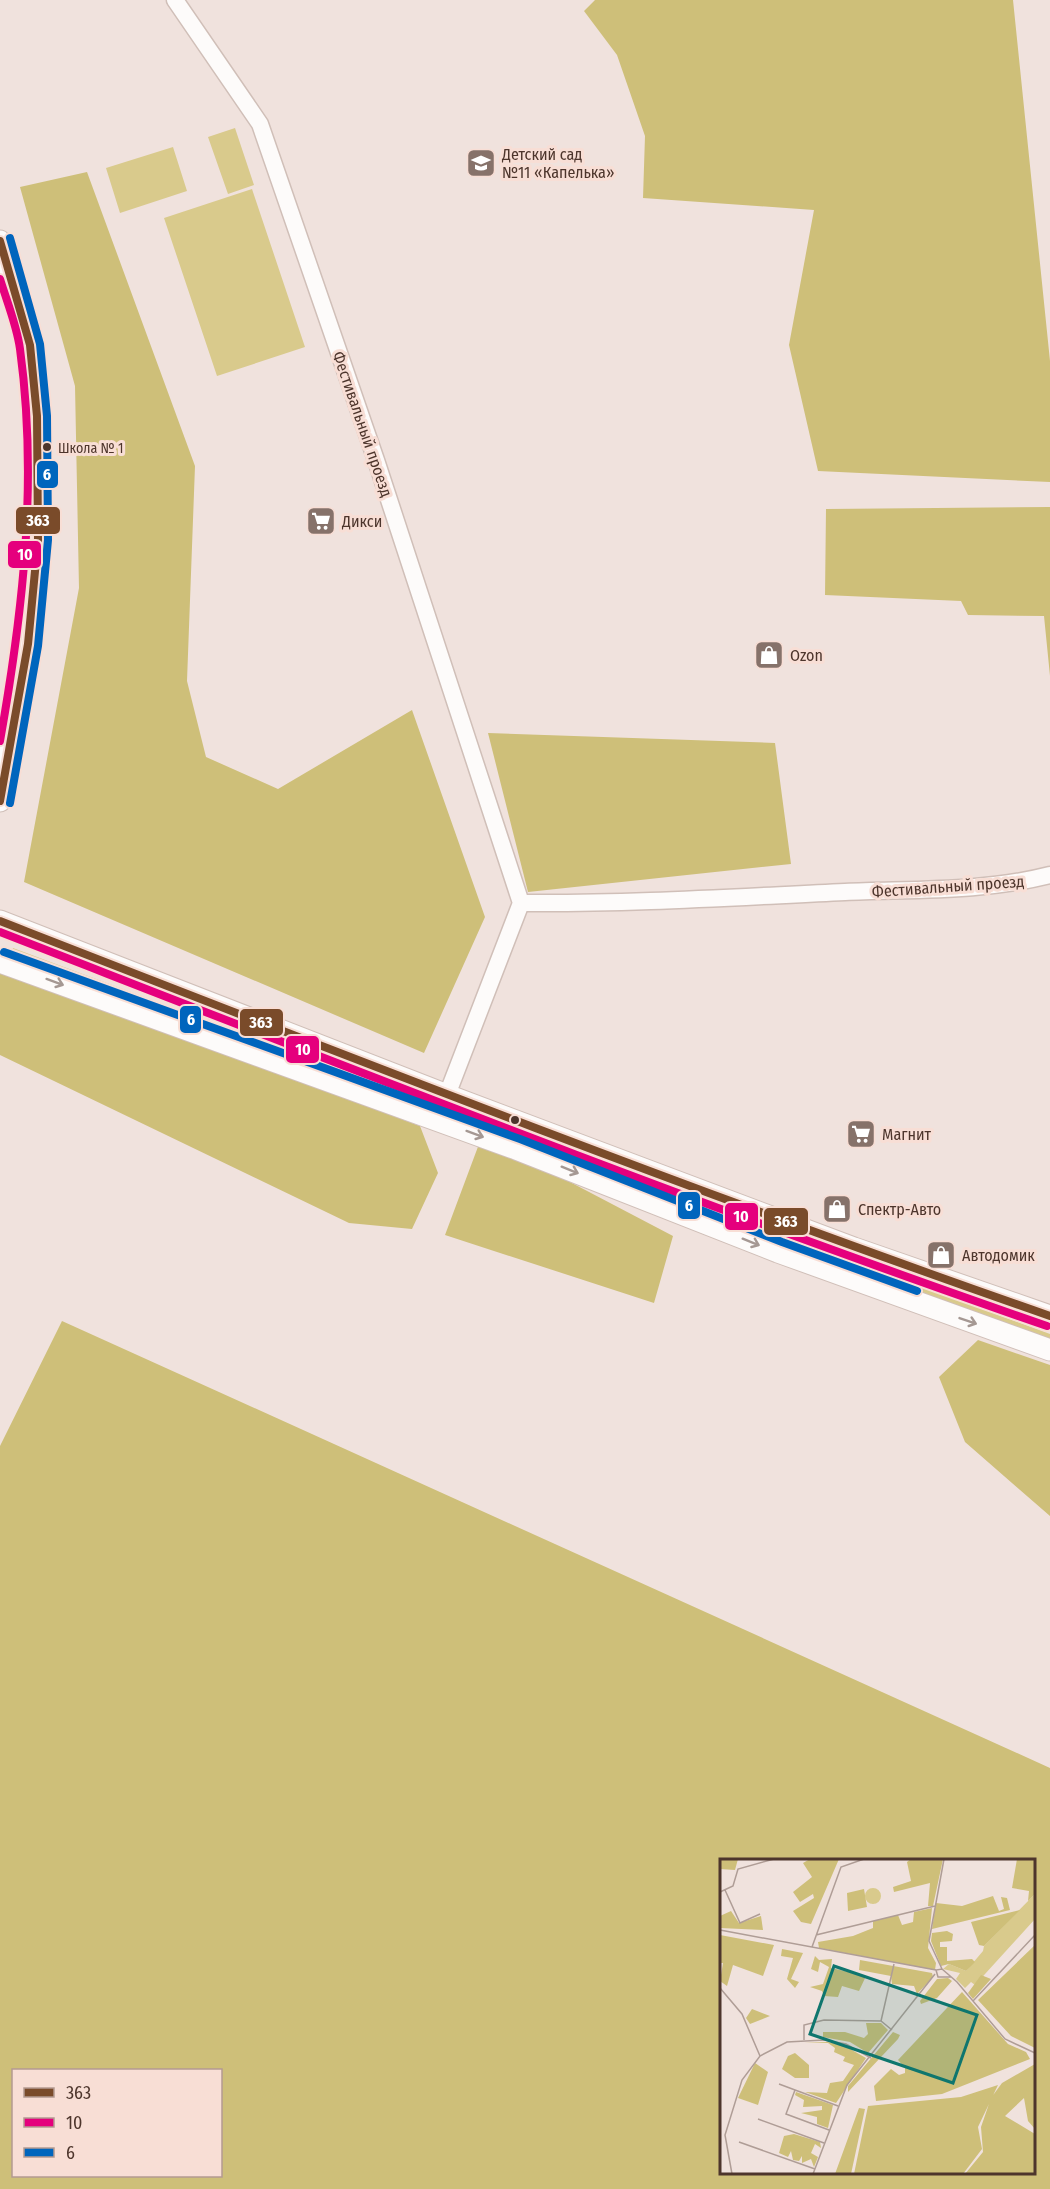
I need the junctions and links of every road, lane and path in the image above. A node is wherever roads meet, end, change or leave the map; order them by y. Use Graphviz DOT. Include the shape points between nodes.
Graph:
graph roads {
  1 [pos="175,0"];
  2 [pos="0,241"];
  3 [pos="0,801"];
  4 [pos="1050,875"];
  5 [pos="521,903"];
  6 [pos="0,921"];
  7 [pos="0,963"];
  8 [pos="224,1008"];
  9 [pos="212,1038"];
  10 [pos="447,1095"];
  11 [pos="522,1122"];
  12 [pos="516,1149"];
  13 [pos="789,1224"];
  14 [pos="778,1252"];
  15 [pos="1050,1316"];
  16 [pos="1050,1350"];
  1 -- 5 [label="street, Фестивальный проезд" via="260,124 376,460"];
  2 -- 3 [label="street" via="30,345 37,416 38,540 28,645"];
  4 -- 5 [label="street, Фестивальный проезд" via="1020,883 920,889 612,904"];
  5 -- 10 [label="street"];
  6 -- 8 [label="street"];
  7 -- 9 [label="street, one-way"];
  8 -- 9 [label="street"];
  8 -- 10 [label="street"];
  9 -- 12 [label="street, one-way"];
  10 -- 11 [label="street"];
  11 -- 12 [label="street"];
  11 -- 13 [label="street"];
  12 -- 14 [label="street, one-way"];
  13 -- 14 [label="street"];
  13 -- 15 [label="street"];
  14 -- 16 [label="street, one-way"];
}
